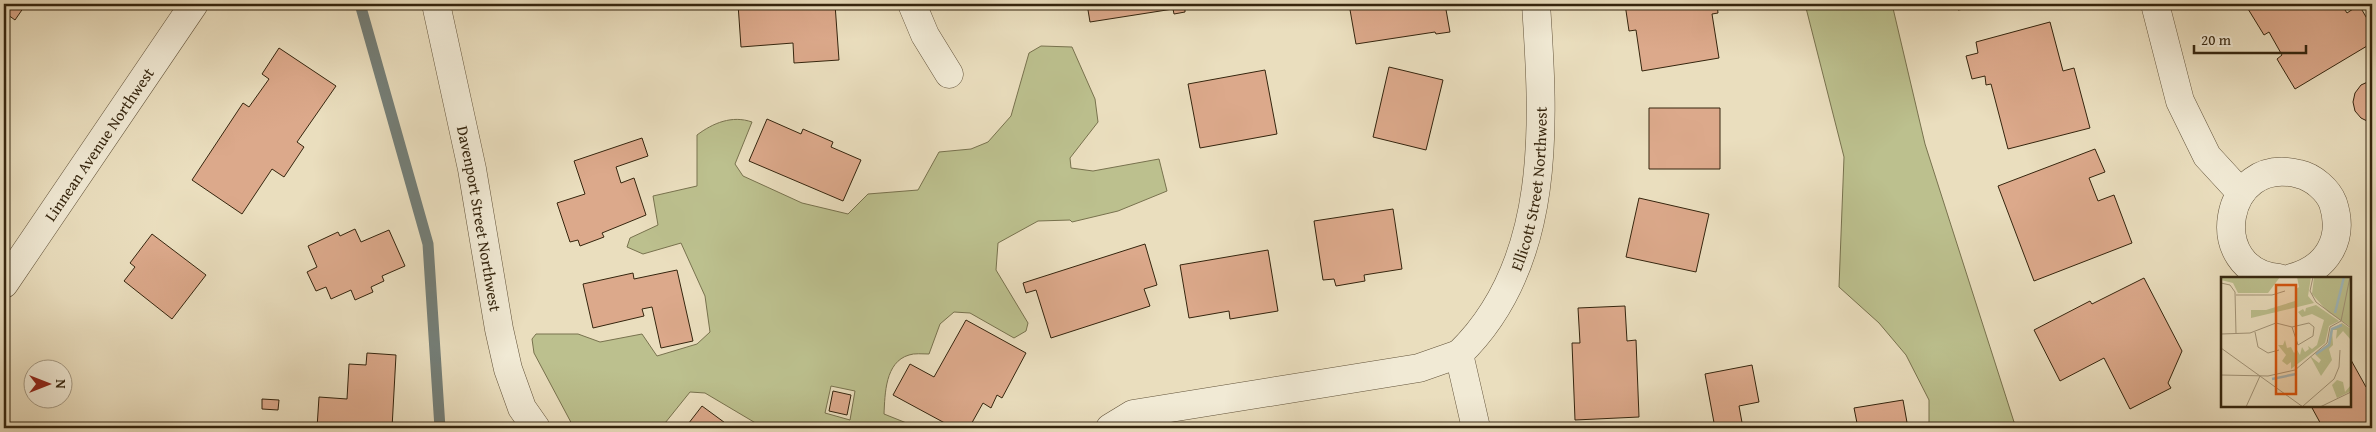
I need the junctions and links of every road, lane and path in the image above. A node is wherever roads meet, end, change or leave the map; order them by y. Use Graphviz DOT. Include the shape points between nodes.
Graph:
graph roads {
  1 [pos="194,4"];
  2 [pos="436,4"];
  3 [pos="912,4"];
  4 [pos="1536,4"];
  5 [pos="2155,4"];
  6 [pos="950,74"];
  7 [pos="2241,192"];
  8 [pos="2269,277"];
  9 [pos="2296,277"];
  10 [pos="4,284"];
  11 [pos="1459,354"];
  12 [pos="536,428"];
  13 [pos="1110,428"];
  14 [pos="1476,428"];
  1 -- 10 [label="street, Linnean Avenue Northwest"];
  2 -- 12 [label="street, Davenport Street Northwest" via="472,169 508,369 522,408"];
  3 -- 6 [label="street" via="925,35"];
  4 -- 11 [label="street, Ellicott Street Northwest" via="1541,106 1536,196 1525,237 1504,292 1478,336"];
  5 -- 7 [label="street" via="2180,101 2207,156"];
  7 -- 8 [label="street" via="2233,208 2230,225 2233,243 2254,270"];
  7 -- 9 [label="street" via="2254,180 2270,173 2288,171 2305,175 2320,185 2331,199 2337,216 2337,234 2331,251 2320,265"];
  11 -- 13 [label="street, Ellicott Street Northwest" via="1420,368 1134,414"];
  11 -- 14 [label="street"];
}
